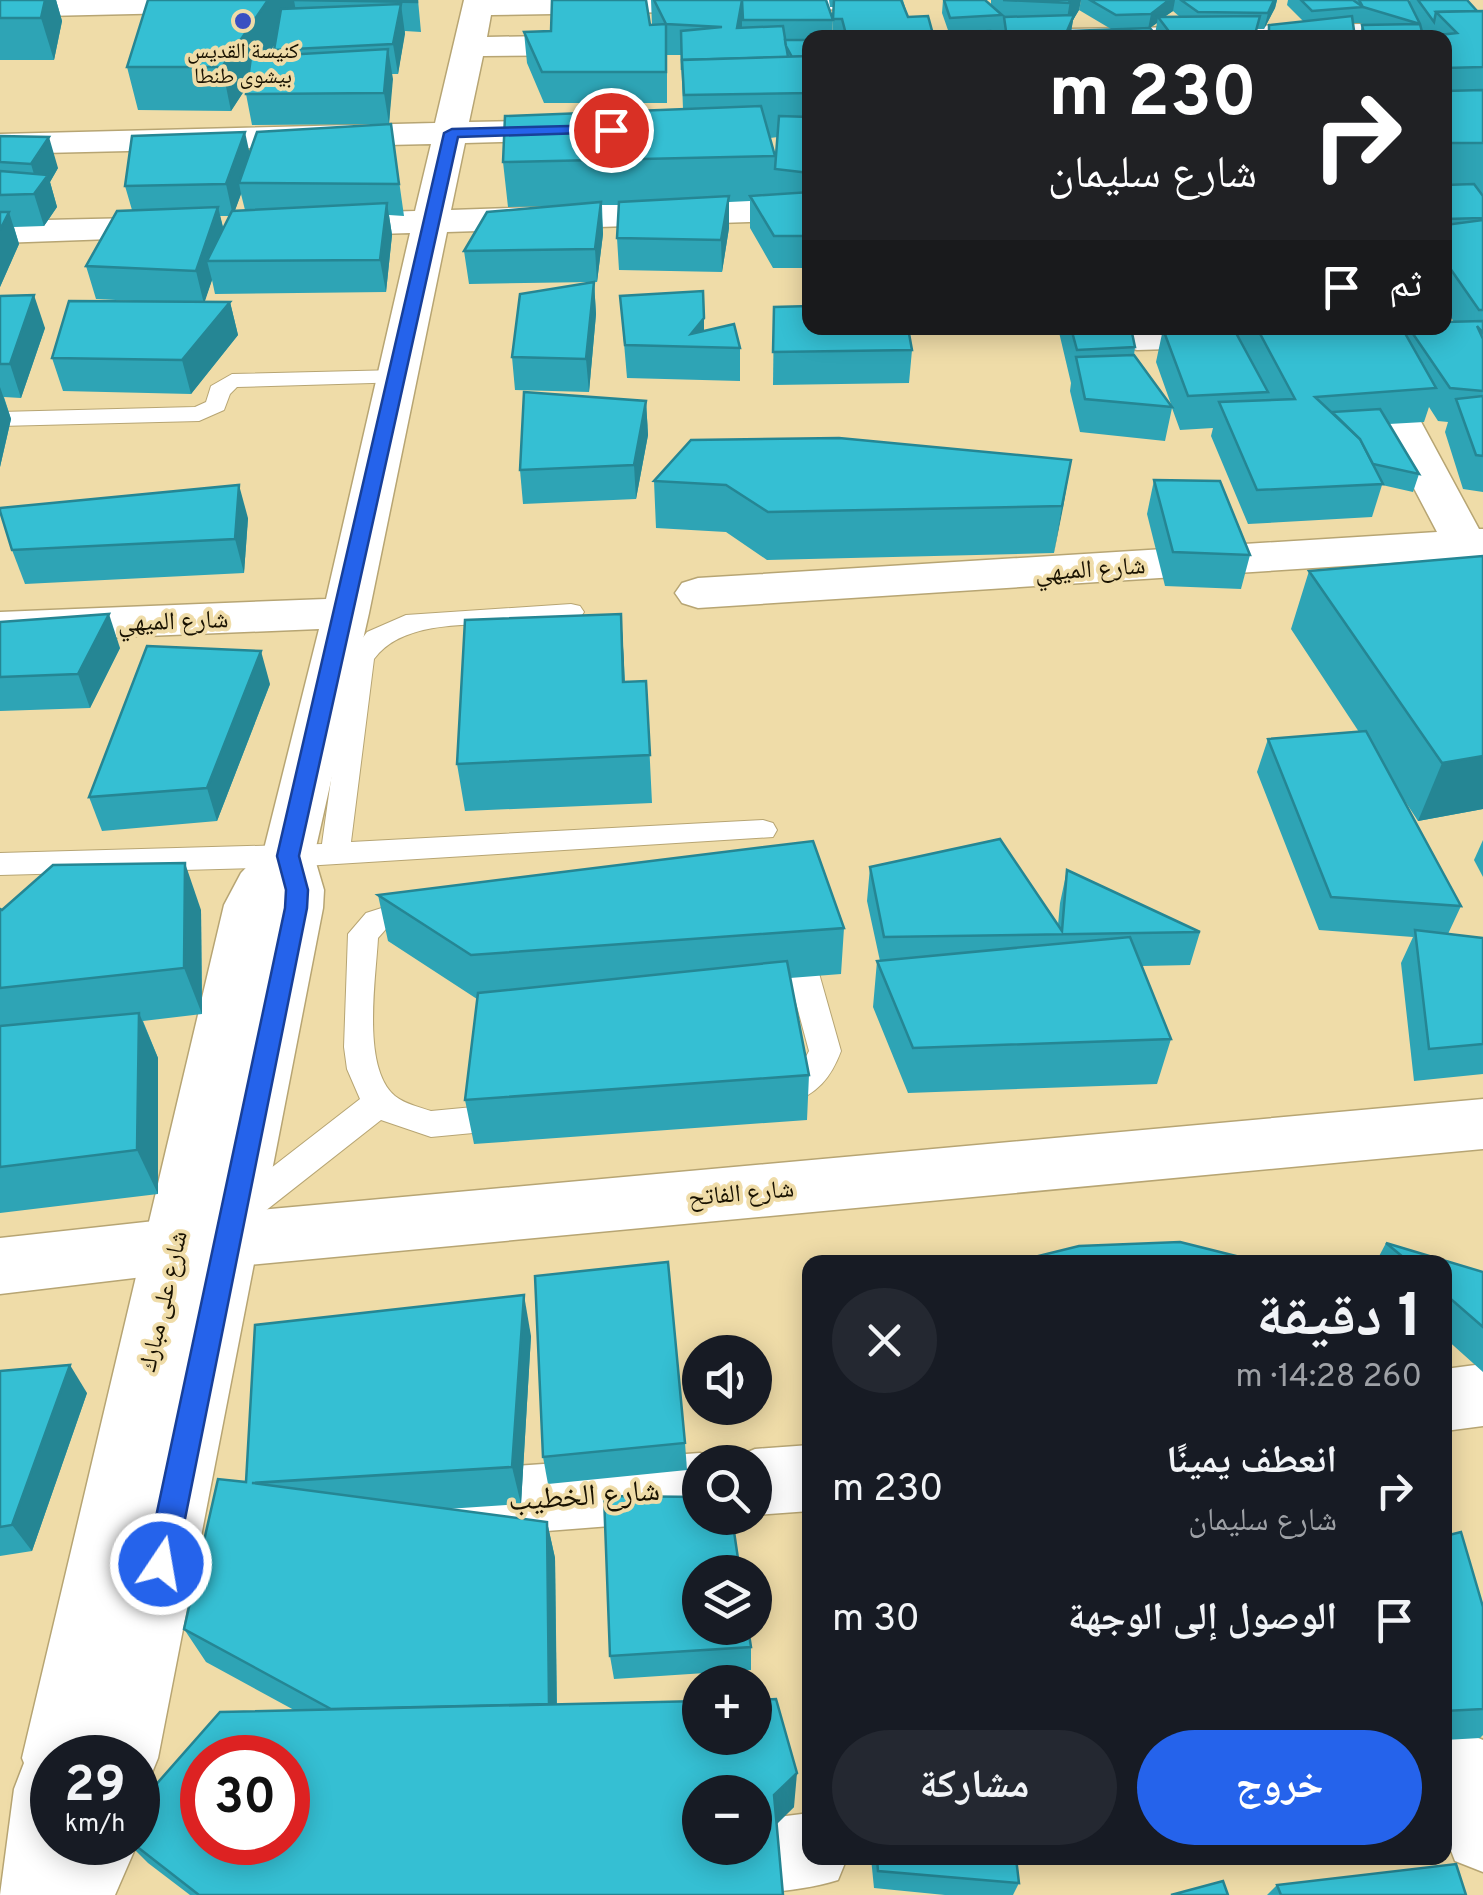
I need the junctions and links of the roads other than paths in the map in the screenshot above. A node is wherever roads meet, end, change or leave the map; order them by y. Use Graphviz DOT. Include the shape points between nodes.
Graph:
graph roads {
  1 [pos="355,0"];
  2 [pos="854,0"];
  3 [pos="1461,0"];
  4 [pos="263,1"];
  5 [pos="479,3"];
  6 [pos="0,8"];
  7 [pos="1483,18"];
  8 [pos="1483,31"];
  9 [pos="1452,32"];
  10 [pos="640,44"];
  11 [pos="470,47"];
  12 [pos="611,130"];
  13 [pos="452,133"];
  14 [pos="0,144"];
  15 [pos="802,209"];
  16 [pos="431,222"];
  17 [pos="274,226"];
  18 [pos="216,227"];
  19 [pos="0,232"];
  20 [pos="1136,335"];
  21 [pos="398,378"];
  22 [pos="1144,378"];
  23 [pos="1398,418"];
  24 [pos="0,419"];
  25 [pos="1474,544"];
  26 [pos="698,593"];
  27 [pos="571,612"];
  28 [pos="346,613"];
  29 [pos="0,627"];
  30 [pos="763,830"];
  31 [pos="311,854"];
  32 [pos="0,864"];
  33 [pos="380,1102"];
  34 [pos="1483,1124"];
  35 [pos="211,1235"];
  36 [pos="0,1266"];
  37 [pos="1483,1395"];
  38 [pos="1452,1399"];
  39 [pos="802,1479"];
  40 [pos="772,1481"];
  41 [pos="682,1487"];
  42 [pos="386,1509"];
  43 [pos="67,1735"];
  44 [pos="128,1735"];
  45 [pos="802,1853"];
  46 [pos="43,1865"];
  47 [pos="88,1865"];
  48 [pos="640,1874"];
  49 [pos="39,1895"];
  50 [pos="74,1895"];
  1 -- 4 [label="street"];
  2 -- 5 [label="street"];
  3 -- 7 [label="street"];
  4 -- 6 [label="street"];
  5 -- 11 [label="street, شارع على مبارك"];
  8 -- 9 [label="street"];
  10 -- 11 [label="street"];
  11 -- 13 [label="street, شارع على مبارك"];
  12 -- 13 [label="street"];
  13 -- 14 [label="street"];
  13 -- 16 [label="street, شارع على مبارك"];
  15 -- 16 [label="street"];
  16 -- 17 [label="street"];
  16 -- 21 [label="street, شارع على مبارك"];
  18 -- 19 [label="street"];
  20 -- 22 [label="street"];
  21 -- 24 [label="lane" via="232,381 218,391 216,405 199,414"];
  21 -- 28 [label="street, شارع على مبارك"];
  23 -- 25 [label="street"];
  25 -- 26 [label="street, شارع الميهي"];
  27 -- 31 [label="lane" via="406,623 376,638 361,658"];
  28 -- 29 [label="street, شارع الميهي"];
  28 -- 31 [label="street, شارع على مبارك"];
  30 -- 31 [label="lane"];
  31 -- 32 [label="lane"];
  31 -- 35 [label="street, شارع على مبارك"];
  33 -- 33 [label="lane" via="432,1124 800,1085 826,1051 783,899 750,886 376,921 364,934 360,1059"];
  33 -- 35 [label="lane"];
  34 -- 35 [label="street, شارع الفاتح"];
  35 -- 36 [label="street, شارع الفاتح"];
  35 -- 43 [label="street, شارع على مبارك"];
  35 -- 44 [label="street, شارع على مبارك" via="198,1523"];
  37 -- 38 [label="street"];
  39 -- 40 [label="street"];
  41 -- 42 [label="street, شارع الخطيب"];
  45 -- 48 [label="street"];
  46 -- 49 [label="street"];
  47 -- 50 [label="street"];
}
